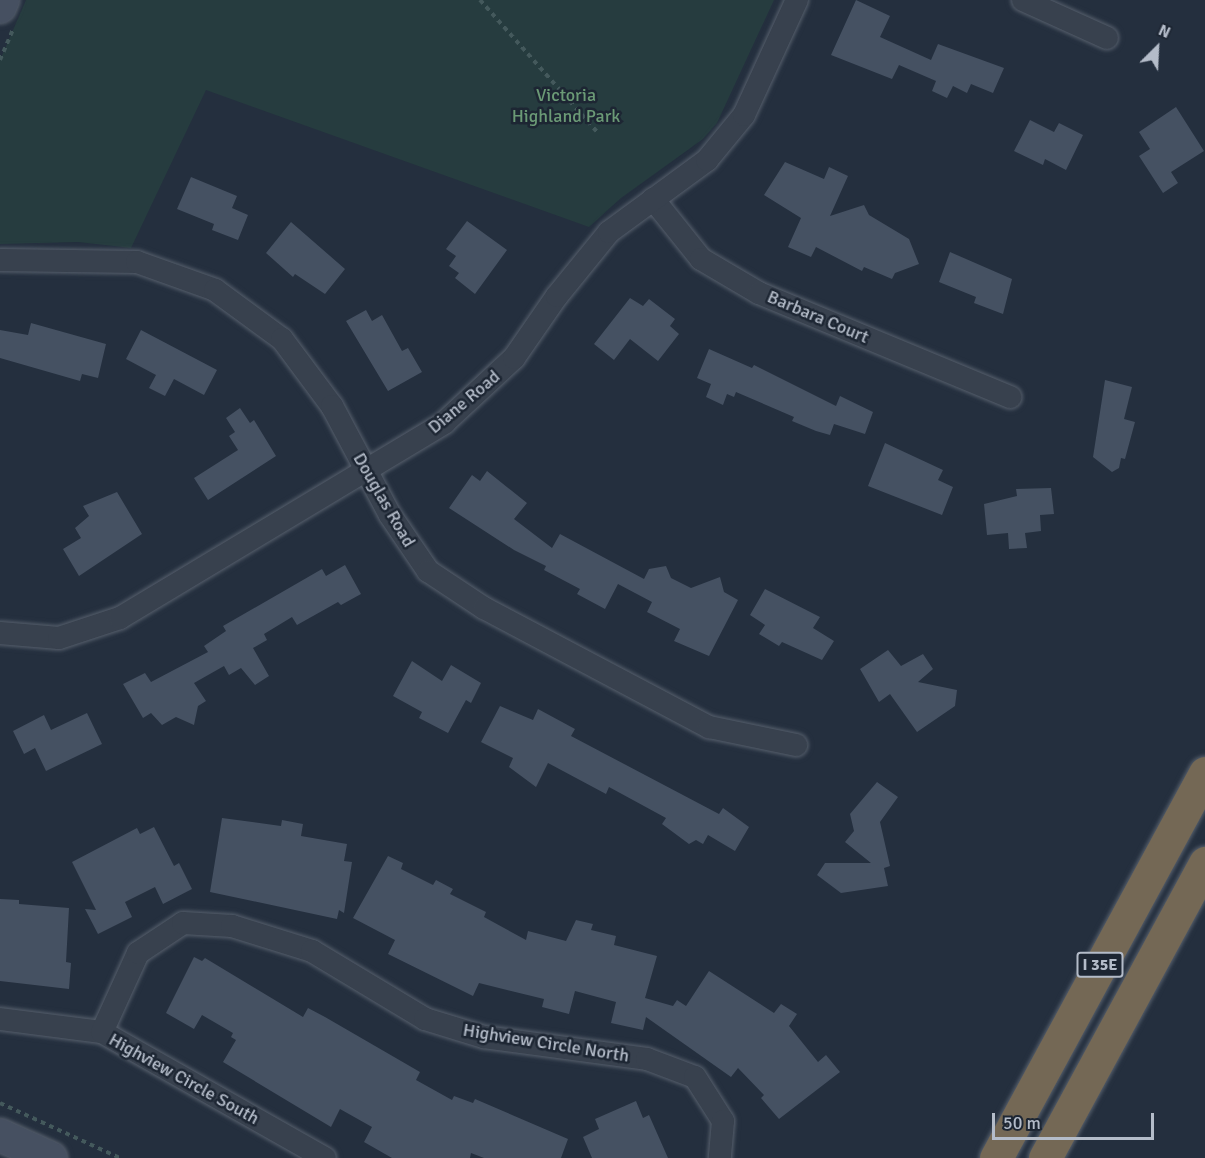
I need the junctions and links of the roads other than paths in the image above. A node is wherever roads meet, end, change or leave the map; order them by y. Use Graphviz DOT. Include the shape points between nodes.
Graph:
graph roads {
  1 [pos="3,0"];
  2 [pos="797,0"];
  3 [pos="1023,0"];
  4 [pos="0,7"];
  5 [pos="1107,38"];
  6 [pos="653,199"];
  7 [pos="0,260"];
  8 [pos="1010,397"];
  9 [pos="366,471"];
  10 [pos="0,633"];
  11 [pos="795,745"];
  12 [pos="1205,773"];
  13 [pos="1205,862"];
  14 [pos="0,1019"];
  15 [pos="102,1032"];
  16 [pos="0,1135"];
  17 [pos="51,1158"];
  18 [pos="325,1158"];
  19 [pos="720,1158"];
  20 [pos="996,1158"];
  21 [pos="1045,1158"];
  1 -- 4 [label="street"];
  2 -- 6 [label="street, Diane Road" via="744,115 707,160"];
  3 -- 5 [label="street"];
  6 -- 8 [label="street, Barbara Court" via="701,259 759,293"];
  6 -- 9 [label="street, Diane Road" via="609,232 514,358 444,423"];
  7 -- 9 [label="street, Douglas Road" via="137,262 215,290 282,339 332,406"];
  9 -- 10 [label="street, Diane Road" via="120,618 59,638"];
  9 -- 11 [label="street, Douglas Road" via="428,572 484,608 708,727"];
  12 -- 20 [label="highway, I 35E"];
  13 -- 21 [label="highway, I 35E"];
  14 -- 15 [label="street, Highview Circle South"];
  15 -- 18 [label="street, Highview Circle South"];
  15 -- 19 [label="street, Highview Circle North" via="138,953 183,923 232,926 312,951 425,1019 484,1037 646,1059 694,1077 723,1121"];
  16 -- 17 [label="street"];
}
